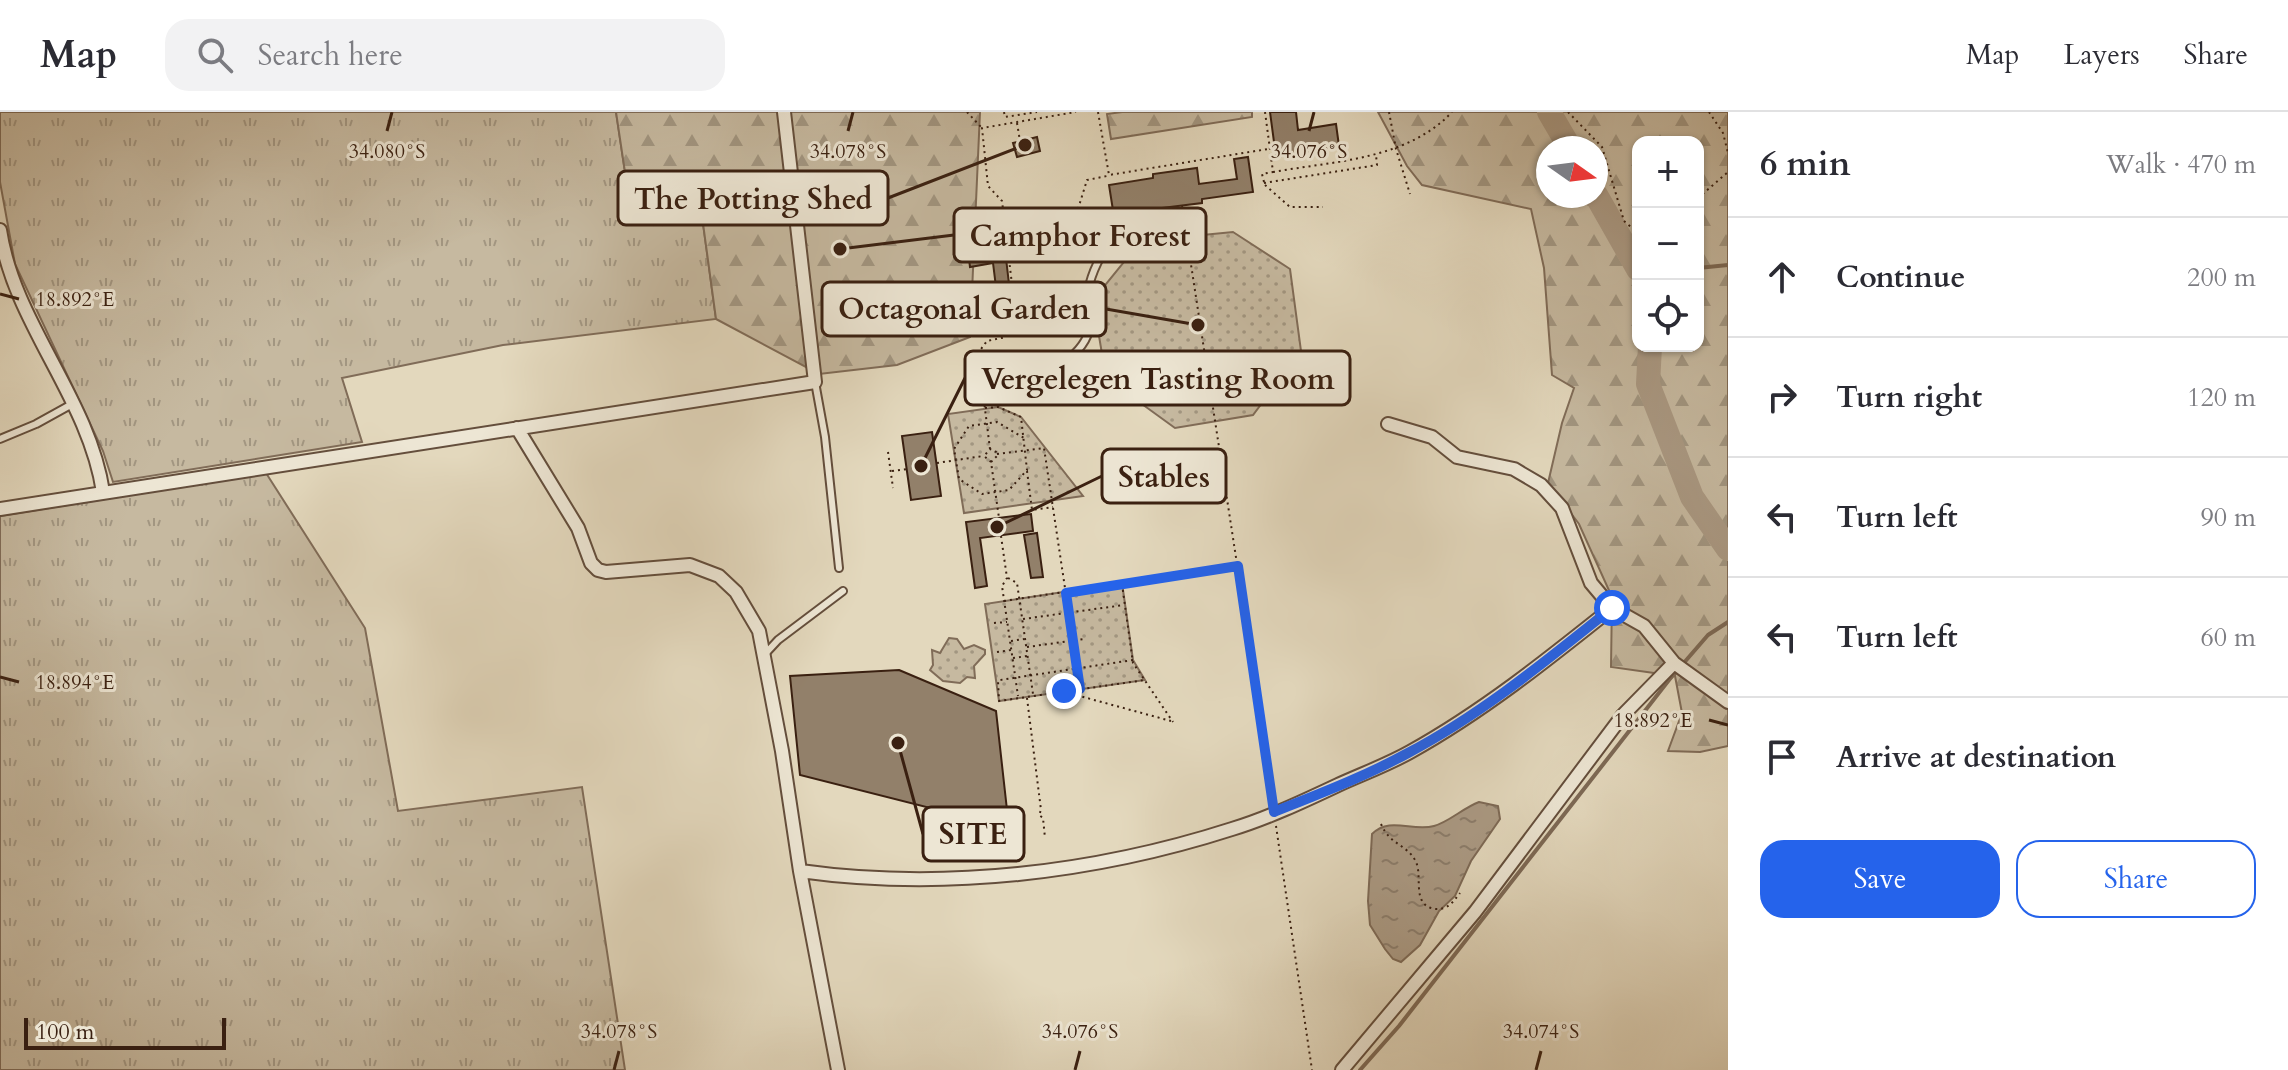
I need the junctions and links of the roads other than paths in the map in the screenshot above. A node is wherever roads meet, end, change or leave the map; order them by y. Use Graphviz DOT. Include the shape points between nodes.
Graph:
graph roads {
  1 [pos="784,112"];
  2 [pos="0,230"];
  3 [pos="1114,234"];
  4 [pos="815,382"];
  5 [pos="1026,385"];
  6 [pos="74,403"];
  7 [pos="1388,424"];
  8 [pos="517,428"];
  9 [pos="0,439"];
  10 [pos="103,492"];
  11 [pos="0,509"];
  12 [pos="839,568"];
  13 [pos="843,591"];
  14 [pos="1612,608"];
  15 [pos="765,655"];
  16 [pos="1674,663"];
  17 [pos="1728,702"];
  18 [pos="800,871"];
  19 [pos="838,1070"];
  20 [pos="1342,1070"];
  1 -- 4 [label="street"];
  2 -- 6 [label="street" via="11,272"];
  3 -- 5 [label="lane" via="1093,270 1085,343 1056,369"];
  4 -- 8 [label="street"];
  4 -- 12 [label="lane"];
  6 -- 9 [label="lane"];
  6 -- 10 [label="street" via="96,457"];
  7 -- 14 [label="street" via="1432,437 1457,457 1514,469 1541,485 1562,508 1591,583"];
  8 -- 10 [label="street"];
  8 -- 15 [label="street" via="578,528 594,567 606,572 690,565 710,571 736,592 759,631"];
  10 -- 11 [label="street"];
  13 -- 15 [label="lane"];
  14 -- 16 [label="street" via="1644,626"];
  14 -- 18 [label="street" via="1531,673 1408,754 1234,829 1120,858 994,876 925,880"];
  15 -- 18 [label="street"];
  16 -- 17 [label="street"];
  16 -- 20 [label="street" via="1623,715 1475,912"];
  18 -- 19 [label="street"];
}
